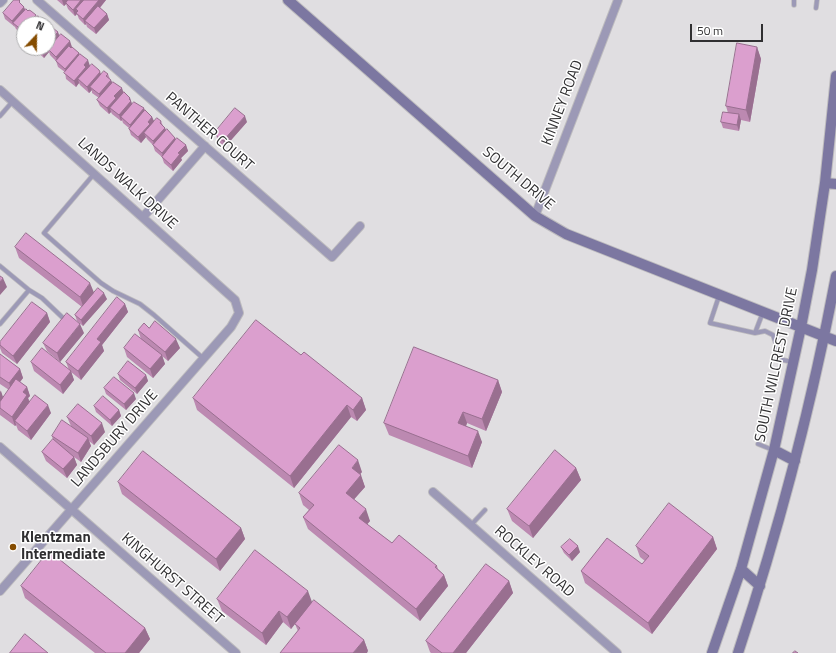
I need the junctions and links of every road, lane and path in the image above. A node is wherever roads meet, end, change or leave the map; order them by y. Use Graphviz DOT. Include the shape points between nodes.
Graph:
graph roads {
  1 [pos="3,0"];
  2 [pos="37,0"];
  3 [pos="288,0"];
  4 [pos="618,0"];
  5 [pos="794,0"];
  6 [pos="817,0"];
  7 [pos="0,3"];
  8 [pos="794,6"];
  9 [pos="816,8"];
  10 [pos="836,76"];
  11 [pos="0,90"];
  12 [pos="13,101"];
  13 [pos="0,116"];
  14 [pos="205,146"];
  15 [pos="94,173"];
  16 [pos="825,183"];
  17 [pos="836,184"];
  18 [pos="535,216"];
  19 [pos="143,217"];
  20 [pos="360,226"];
  21 [pos="0,266"];
  22 [pos="836,276"];
  23 [pos="29,290"];
  24 [pos="720,295"];
  25 [pos="124,296"];
  26 [pos="235,300"];
  27 [pos="119,302"];
  28 [pos="834,303"];
  29 [pos="763,312"];
  30 [pos="62,317"];
  31 [pos="0,324"];
  32 [pos="801,327"];
  33 [pos="755,333"];
  34 [pos="825,337"];
  35 [pos="836,341"];
  36 [pos="204,359"];
  37 [pos="792,362"];
  38 [pos="758,444"];
  39 [pos="0,447"];
  40 [pos="774,450"];
  41 [pos="795,461"];
  42 [pos="433,492"];
  43 [pos="72,510"];
  44 [pos="485,510"];
  45 [pos="471,525"];
  46 [pos="741,569"];
  47 [pos="760,586"];
  48 [pos="0,591"];
  49 [pos="236,653"];
  50 [pos="617,653"];
  51 [pos="712,653"];
  52 [pos="738,653"];
  1 -- 7 [label="street"];
  2 -- 14 [label="street, PANTHER COURT"];
  3 -- 18 [label="main road, SOUTH DRIVE"];
  4 -- 18 [label="street, KINNEY ROAD"];
  5 -- 8 [label="lane"];
  6 -- 9 [label="lane"];
  10 -- 16 [label="main road, SOUTH WILCREST DRIVE"];
  11 -- 12 [label="street, LANDS WALK DRIVE"];
  12 -- 13 [label="lane"];
  12 -- 15 [label="street, LANDS WALK DRIVE"];
  14 -- 19 [label="street"];
  14 -- 20 [label="street, PANTHER COURT" via="332,257"];
  15 -- 19 [label="street, LANDS WALK DRIVE"];
  15 -- 25 [label="lane" via="44,233 101,283"];
  16 -- 17 [label="main road"];
  16 -- 32 [label="main road, SOUTH WILCREST DRIVE"];
  18 -- 24 [label="main road, SOUTH DRIVE" via="566,234"];
  19 -- 26 [label="street, LANDS WALK DRIVE"];
  21 -- 23 [label="lane"];
  22 -- 28 [label="main road"];
  23 -- 30 [label="lane" via="42,298"];
  23 -- 31 [label="lane"];
  24 -- 29 [label="main road, SOUTH DRIVE"];
  24 -- 33 [label="lane" via="710,323"];
  25 -- 27 [label="lane"];
  25 -- 36 [label="lane" via="154,315"];
  26 -- 36 [label="street, LANDSBURY DRIVE" via="239,313 231,327"];
  28 -- 34 [label="main road"];
  29 -- 32 [label="main road, SOUTH DRIVE"];
  29 -- 33 [label="lane"];
  32 -- 34 [label="main road, SOUTH DRIVE"];
  32 -- 37 [label="main road, SOUTH WILCREST DRIVE"];
  33 -- 37 [label="lane" via="765,331 773,335 779,359"];
  34 -- 35 [label="main road, SOUTH DRIVE"];
  34 -- 41 [label="main road"];
  36 -- 43 [label="street, LANDSBURY DRIVE"];
  37 -- 40 [label="main road, SOUTH WILCREST DRIVE"];
  38 -- 40 [label="lane"];
  39 -- 43 [label="street, KINGHURST STREET"];
  40 -- 41 [label="main road"];
  40 -- 46 [label="main road, SOUTH WILCREST DRIVE"];
  41 -- 47 [label="main road"];
  42 -- 45 [label="street, ROCKLEY ROAD"];
  43 -- 48 [label="street, LANDSBURY DRIVE"];
  43 -- 49 [label="street, KINGHURST STREET"];
  44 -- 45 [label="lane"];
  45 -- 50 [label="street, ROCKLEY ROAD"];
  46 -- 47 [label="main road"];
  46 -- 51 [label="main road, SOUTH WILCREST DRIVE"];
  47 -- 52 [label="main road"];
}
